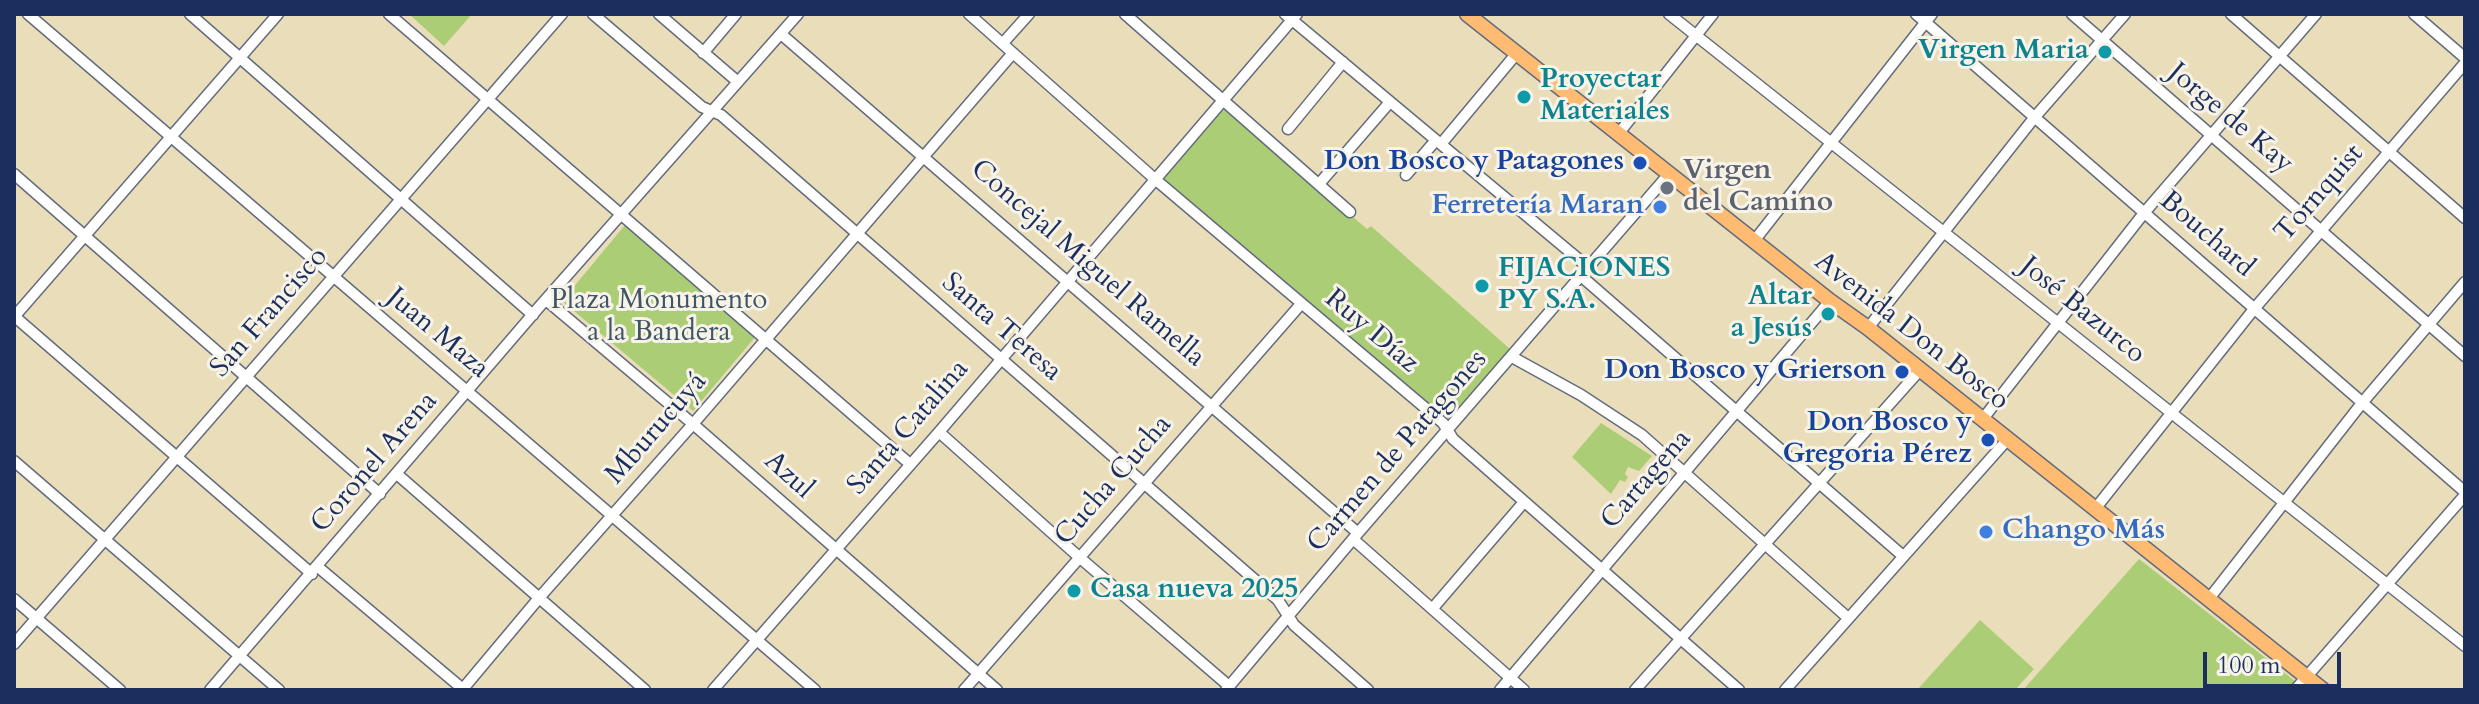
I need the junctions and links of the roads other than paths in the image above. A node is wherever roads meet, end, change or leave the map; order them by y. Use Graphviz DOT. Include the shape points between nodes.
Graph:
graph roads {
  1 [pos="28,14"];
  2 [pos="190,14"];
  3 [pos="278,14"];
  4 [pos="389,14"];
  5 [pos="562,14"];
  6 [pos="593,14"];
  7 [pos="659,14"];
  8 [pos="736,14"];
  9 [pos="798,14"];
  10 [pos="969,14"];
  11 [pos="1029,14"];
  12 [pos="1125,14"];
  13 [pos="1467,14"];
  14 [pos="1669,14"];
  15 [pos="1713,14"];
  16 [pos="1916,14"];
  17 [pos="2072,14"];
  18 [pos="2125,14"];
  19 [pos="2231,14"];
  20 [pos="2316,14"];
  21 [pos="2414,14"];
  22 [pos="1291,16"];
  23 [pos="1928,18"];
  24 [pos="781,34"];
  25 [pos="1696,35"];
  26 [pos="2102,41"];
  27 [pos="1003,43"];
  28 [pos="703,53"];
  29 [pos="1013,53"];
  30 [pos="1517,53"];
  31 [pos="2279,56"];
  32 [pos="239,57"];
  33 [pos="2465,61"];
  34 [pos="1343,62"];
  35 [pos="738,82"];
  36 [pos="1223,100"];
  37 [pos="488,101"];
  38 [pos="1390,102"];
  39 [pos="713,111"];
  40 [pos="2034,118"];
  41 [pos="1288,129"];
  42 [pos="1619,133"];
  43 [pos="2211,135"];
  44 [pos="173,138"];
  45 [pos="1439,142"];
  46 [pos="1831,145"];
  47 [pos="2389,151"];
  48 [pos="924,155"];
  49 [pos="14,174"];
  50 [pos="1669,174"];
  51 [pos="1406,175"];
  52 [pos="1156,180"];
  53 [pos="1319,184"];
  54 [pos="402,199"];
  55 [pos="1350,212"];
  56 [pos="2144,213"];
  57 [pos="622,214"];
  58 [pos="2465,218"];
  59 [pos="2322,229"];
  60 [pos="1944,232"];
  61 [pos="857,234"];
  62 [pos="85,236"];
  63 [pos="1754,241"];
  64 [pos="1584,272"];
  65 [pos="332,278"];
  66 [pos="1069,281"];
  67 [pos="2465,282"];
  68 [pos="546,300"];
  69 [pos="1830,301"];
  70 [pos="1301,304"];
  71 [pos="2254,309"];
  72 [pos="533,315"];
  73 [pos="14,316"];
  74 [pos="2058,322"];
  75 [pos="2429,325"];
  76 [pos="1868,328"];
  77 [pos="766,340"];
  78 [pos="2465,356"];
  79 [pos="1512,357"];
  80 [pos="1000,360"];
  81 [pos="1920,370"];
  82 [pos="247,376"];
  83 [pos="469,391"];
  84 [pos="2362,403"];
  85 [pos="1213,405"];
  86 [pos="1738,412"];
  87 [pos="2171,413"];
  88 [pos="1982,420"];
  89 [pos="693,424"];
  90 [pos="1447,431"];
  91 [pos="939,432"];
  92 [pos="2007,440"];
  93 [pos="176,458"];
  94 [pos="14,461"];
  95 [pos="910,464"];
  96 [pos="1685,473"];
  97 [pos="398,475"];
  98 [pos="1143,483"];
  99 [pos="1818,484"];
  100 [pos="380,494"];
  101 [pos="2465,494"];
  102 [pos="1524,502"];
  103 [pos="2285,502"];
  104 [pos="2095,509"];
  105 [pos="614,515"];
  106 [pos="1356,536"];
  107 [pos="106,539"];
  108 [pos="1763,545"];
  109 [pos="835,550"];
  110 [pos="1903,556"];
  111 [pos="1079,557"];
  112 [pos="1601,570"];
  113 [pos="315,571"];
  114 [pos="2387,584"];
  115 [pos="539,598"];
  116 [pos="14,599"];
  117 [pos="2208,600"];
  118 [pos="1433,608"];
  119 [pos="1289,617"];
  120 [pos="1847,617"];
  121 [pos="36,619"];
  122 [pos="1680,639"];
  123 [pos="757,640"];
  124 [pos="14,644"];
  125 [pos="2465,646"];
  126 [pos="240,656"];
  127 [pos="978,673"];
  128 [pos="1510,678"];
  129 [pos="2313,685"];
  130 [pos="1228,688"];
  131 [pos="120,690"];
  132 [pos="210,690"];
  133 [pos="279,690"];
  134 [pos="463,690"];
  135 [pos="645,690"];
  136 [pos="713,690"];
  137 [pos="815,690"];
  138 [pos="964,690"];
  139 [pos="997,690"];
  140 [pos="1368,690"];
  141 [pos="1500,690"];
  142 [pos="1524,690"];
  143 [pos="1635,690"];
  144 [pos="1739,690"];
  145 [pos="1785,690"];
  146 [pos="2295,690"];
  1 -- 44 [label="street, Juan Maza"];
  2 -- 32 [label="street"];
  3 -- 32 [label="street"];
  4 -- 37 [label="street"];
  5 -- 37 [label="street, San Francisco"];
  6 -- 39 [label="street, Santa Teresa"];
  7 -- 28 [label="street"];
  8 -- 28 [label="street"];
  9 -- 24 [label="street, Coronel Arena"];
  10 -- 27 [label="street, Ruy Díaz"];
  11 -- 27 [label="street"];
  12 -- 36 [label="street"];
  13 -- 30 [label="main road, Avenida Don Bosco"];
  14 -- 25 [label="street, José Bazurco"];
  15 -- 25 [label="street"];
  16 -- 23 [label="street, Bouchard"];
  17 -- 26 [label="street, Jorge de Kay"];
  18 -- 26 [label="street"];
  19 -- 31 [label="street"];
  20 -- 31 [label="street"];
  21 -- 33 [label="street"];
  22 -- 34 [label="street"];
  22 -- 36 [label="street, Santa Catalina"];
  23 -- 40 [label="street, Bouchard"];
  23 -- 46 [label="street"];
  24 -- 35 [label="street, Coronel Arena"];
  24 -- 48 [label="street, Concejal Miguel Ramella"];
  25 -- 42 [label="street"];
  25 -- 46 [label="street, José Bazurco"];
  26 -- 40 [label="street"];
  26 -- 43 [label="street, Jorge de Kay"];
  27 -- 29 [label="street, Ruy Díaz"];
  28 -- 35 [label="street"];
  29 -- 48 [label="street, Mburucuyá"];
  29 -- 52 [label="street, Ruy Díaz"];
  30 -- 42 [label="main road, Avenida Don Bosco"];
  30 -- 45 [label="street"];
  31 -- 43 [label="street"];
  31 -- 47 [label="street"];
  32 -- 44 [label="street"];
  32 -- 54 [label="street"];
  33 -- 47 [label="street, Tornquist"];
  34 -- 38 [label="street"];
  34 -- 41 [label="street"];
  35 -- 39 [label="street, Coronel Arena"];
  36 -- 52 [label="street, Santa Catalina"];
  36 -- 53 [label="street"];
  37 -- 54 [label="street, San Francisco"];
  37 -- 57 [label="street"];
  38 -- 45 [label="street"];
  38 -- 53 [label="street"];
  39 -- 57 [label="street, Coronel Arena"];
  39 -- 61 [label="street, Santa Teresa"];
  40 -- 56 [label="street, Bouchard"];
  40 -- 60 [label="street"];
  42 -- 50 [label="main road, Avenida Don Bosco"];
  43 -- 56 [label="street"];
  43 -- 59 [label="street, Jorge de Kay"];
  44 -- 62 [label="street"];
  44 -- 65 [label="street, Juan Maza"];
  45 -- 51 [label="street"];
  45 -- 64 [label="street"];
  46 -- 60 [label="street, José Bazurco"];
  46 -- 63 [label="street"];
  47 -- 58 [label="street"];
  47 -- 59 [label="street, Tornquist"];
  48 -- 61 [label="street, Mburucuyá"];
  48 -- 66 [label="street, Concejal Miguel Ramella"];
  49 -- 62 [label="street"];
  50 -- 63 [label="main road, Avenida Don Bosco"];
  50 -- 64 [label="street, Carmen de Patagones"];
  52 -- 66 [label="street, Santa Catalina"];
  52 -- 70 [label="street, Ruy Díaz"];
  53 -- 55 [label="street"];
  54 -- 65 [label="street, San Francisco"];
  54 -- 72 [label="street"];
  56 -- 71 [label="street, Bouchard"];
  56 -- 74 [label="street"];
  57 -- 68 [label="street, Coronel Arena"];
  57 -- 77 [label="street"];
  59 -- 71 [label="street, Tornquist"];
  59 -- 75 [label="street, Jorge de Kay"];
  60 -- 74 [label="street, José Bazurco"];
  60 -- 76 [label="street"];
  61 -- 77 [label="street, Mburucuyá"];
  61 -- 80 [label="street, Santa Teresa"];
  62 -- 73 [label="street"];
  62 -- 82 [label="street"];
  63 -- 69 [label="main road, Avenida Don Bosco"];
  64 -- 79 [label="street, Carmen de Patagones"];
  64 -- 86 [label="street"];
  65 -- 82 [label="street, San Francisco"];
  65 -- 83 [label="street, Juan Maza"];
  66 -- 80 [label="street, Santa Catalina"];
  66 -- 85 [label="street, Concejal Miguel Ramella"];
  67 -- 75 [label="street"];
  68 -- 72 [label="street, Coronel Arena"];
  68 -- 89 [label="street, Azul"];
  69 -- 76 [label="main road, Avenida Don Bosco"];
  69 -- 86 [label="street, Cartagena"];
  70 -- 85 [label="street, Cucha Cucha"];
  70 -- 90 [label="street, Ruy Díaz"];
  71 -- 84 [label="street, Bouchard"];
  71 -- 87 [label="street, Tornquist"];
  72 -- 83 [label="street, Coronel Arena"];
  73 -- 93 [label="street"];
  74 -- 87 [label="street, José Bazurco"];
  74 -- 88 [label="street"];
  75 -- 78 [label="street, Jorge de Kay"];
  75 -- 84 [label="street"];
  76 -- 81 [label="main road, Avenida Don Bosco"];
  77 -- 89 [label="street, Mburucuyá"];
  77 -- 95 [label="street"];
  79 -- 90 [label="street, Carmen de Patagones"];
  79 -- 96 [label="street" via="1642,435"];
  80 -- 91 [label="street, Santa Catalina"];
  80 -- 98 [label="street, Santa Teresa"];
  81 -- 88 [label="main road, Avenida Don Bosco"];
  81 -- 99 [label="street"];
  82 -- 93 [label="street, San Francisco"];
  82 -- 100 [label="street"];
  83 -- 97 [label="street, Coronel Arena"];
  83 -- 105 [label="street, Juan Maza"];
  84 -- 101 [label="street, Bouchard"];
  84 -- 103 [label="street"];
  85 -- 98 [label="street, Cucha Cucha"];
  85 -- 106 [label="street, Concejal Miguel Ramella"];
  86 -- 96 [label="street, Cartagena"];
  86 -- 99 [label="street"];
  87 -- 103 [label="street, José Bazurco"];
  87 -- 104 [label="street, Tornquist"];
  88 -- 92 [label="main road, Avenida Don Bosco"];
  89 -- 105 [label="street, Mburucuyá"];
  89 -- 109 [label="street, Azul"];
  90 -- 102 [label="street, Ruy Díaz"];
  90 -- 106 [label="street, Carmen de Patagones"];
  91 -- 95 [label="street, Santa Catalina"];
  91 -- 111 [label="street"];
  92 -- 104 [label="main road, Avenida Don Bosco"];
  92 -- 110 [label="street"];
  93 -- 107 [label="street, San Francisco"];
  93 -- 113 [label="street"];
  94 -- 107 [label="street"];
  95 -- 109 [label="street, Santa Catalina"];
  96 -- 108 [label="street"];
  96 -- 112 [label="street, Cartagena"];
  97 -- 100 [label="street, Coronel Arena"];
  97 -- 115 [label="street"];
  98 -- 111 [label="street, Cucha Cucha"];
  98 -- 119 [label="street, Santa Teresa" via="1278,600"];
  99 -- 108 [label="street"];
  99 -- 110 [label="street"];
  100 -- 113 [label="street, Coronel Arena"];
  101 -- 114 [label="street"];
  102 -- 112 [label="street, Ruy Díaz"];
  102 -- 118 [label="street"];
  103 -- 114 [label="street, José Bazurco"];
  103 -- 117 [label="street"];
  104 -- 117 [label="main road, Avenida Don Bosco"];
  105 -- 115 [label="street, Mburucuyá"];
  105 -- 123 [label="street, Juan Maza"];
  106 -- 118 [label="street, Concejal Miguel Ramella"];
  106 -- 119 [label="street, Carmen de Patagones"];
  107 -- 121 [label="street, San Francisco"];
  107 -- 126 [label="street"];
  108 -- 120 [label="street"];
  108 -- 122 [label="street"];
  109 -- 123 [label="street, Santa Catalina"];
  109 -- 127 [label="street, Azul"];
  110 -- 120 [label="street"];
  111 -- 127 [label="street, Cucha Cucha"];
  111 -- 130 [label="street"];
  112 -- 122 [label="street, Ruy Díaz"];
  112 -- 128 [label="street, Cartagena"];
  113 -- 126 [label="street, Coronel Arena"];
  113 -- 134 [label="street"];
  114 -- 125 [label="street, José Bazurco"];
  114 -- 129 [label="street"];
  115 -- 134 [label="street, Mburucuyá"];
  115 -- 135 [label="street"];
  116 -- 121 [label="street"];
  117 -- 129 [label="main road, Avenida Don Bosco"];
  118 -- 128 [label="street, Concejal Miguel Ramella"];
  119 -- 130 [label="street, Carmen de Patagones"];
  119 -- 140 [label="street, Santa Teresa"];
  120 -- 145 [label="street"];
  121 -- 124 [label="street, San Francisco"];
  121 -- 131 [label="street"];
  122 -- 143 [label="street"];
  122 -- 144 [label="street, Ruy Díaz"];
  123 -- 136 [label="street, Santa Catalina"];
  123 -- 137 [label="street, Juan Maza"];
  126 -- 132 [label="street, Coronel Arena"];
  126 -- 133 [label="street"];
  127 -- 138 [label="street, Cucha Cucha"];
  127 -- 139 [label="street, Azul"];
  128 -- 141 [label="street, Cartagena"];
  128 -- 142 [label="street, Concejal Miguel Ramella"];
  129 -- 146 [label="street"];
}
